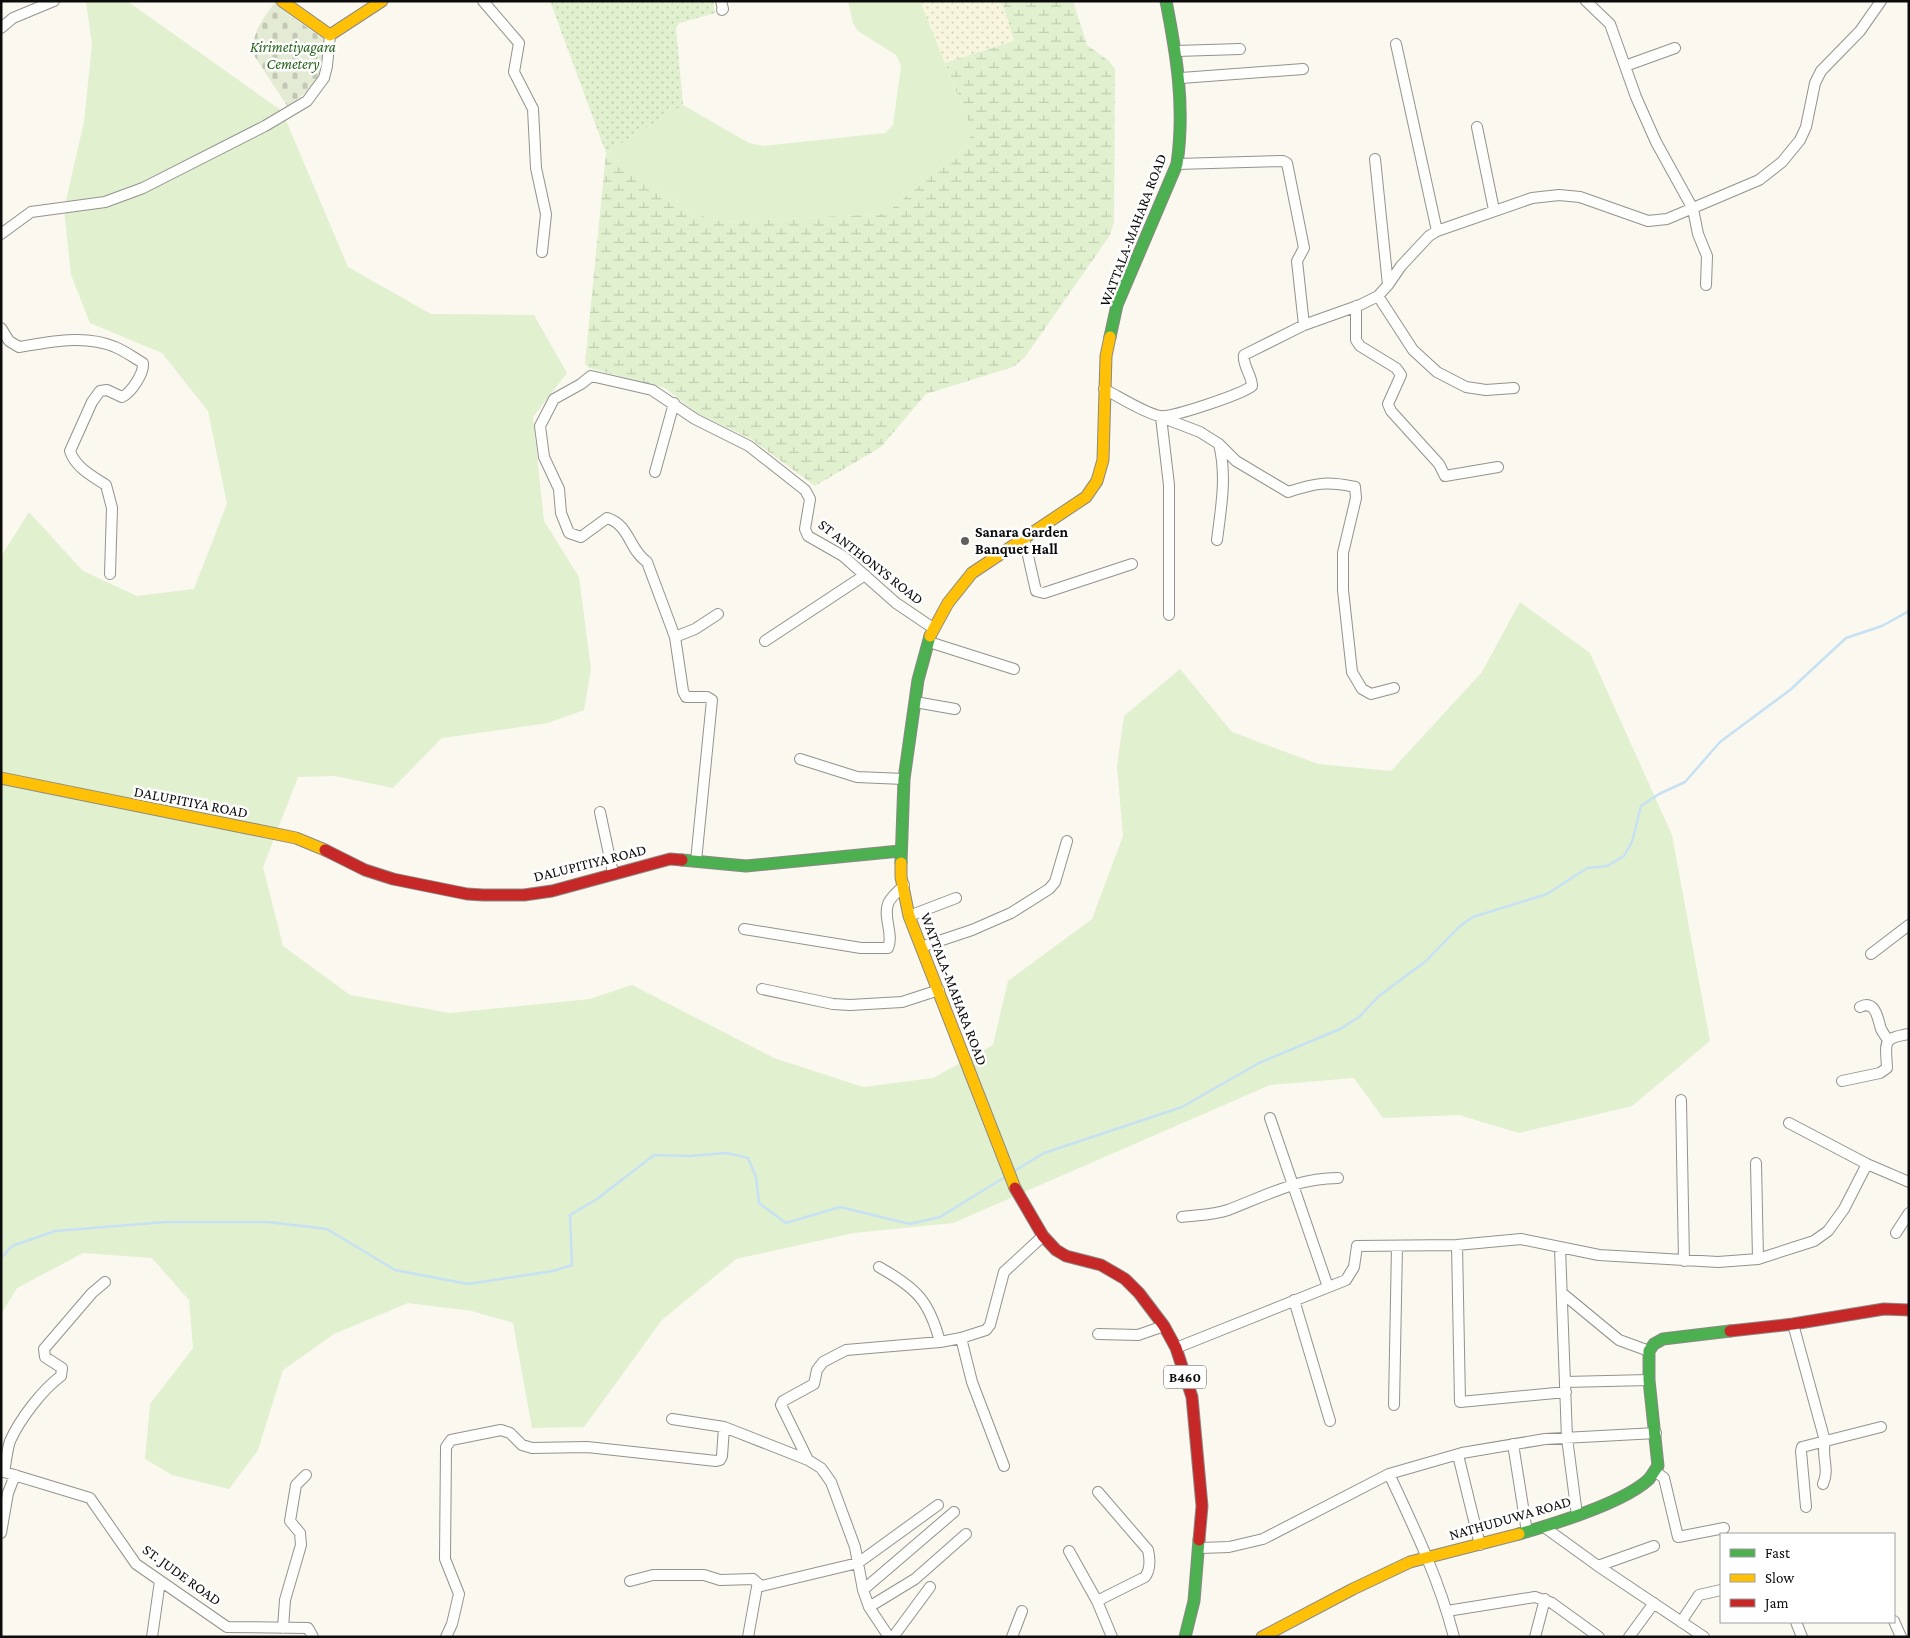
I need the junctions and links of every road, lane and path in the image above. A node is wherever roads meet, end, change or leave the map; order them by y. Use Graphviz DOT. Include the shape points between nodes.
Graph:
graph roads {
  1 [pos="54,1"];
  2 [pos="282,1"];
  3 [pos="382,1"];
  4 [pos="483,1"];
  5 [pos="1166,1"];
  6 [pos="1586,1"];
  7 [pos="1881,1"];
  8 [pos="1,28"];
  9 [pos="330,35"];
  10 [pos="1396,44"];
  11 [pos="1675,48"];
  12 [pos="1240,49"];
  13 [pos="1176,51"];
  14 [pos="1625,66"];
  15 [pos="1304,69"];
  16 [pos="1181,78"];
  17 [pos="1477,127"];
  18 [pos="1375,159"];
  19 [pos="1177,164"];
  20 [pos="1693,209"];
  21 [pos="1494,210"];
  22 [pos="1437,231"];
  23 [pos="1,234"];
  24 [pos="542,252"];
  25 [pos="1388,285"];
  26 [pos="1706,285"];
  27 [pos="1378,296"];
  28 [pos="1356,306"];
  29 [pos="1304,325"];
  30 [pos="1,328"];
  31 [pos="1514,388"];
  32 [pos="1104,389"];
  33 [pos="674,403"];
  34 [pos="1161,417"];
  35 [pos="1219,444"];
  36 [pos="1498,467"];
  37 [pos="655,472"];
  38 [pos="1024,538"];
  39 [pos="1216,540"];
  40 [pos="1132,564"];
  41 [pos="110,574"];
  42 [pos="865,574"];
  43 [pos="718,614"];
  44 [pos="1169,615"];
  45 [pos="933,628"];
  46 [pos="675,637"];
  47 [pos="765,641"];
  48 [pos="929,642"];
  49 [pos="1014,669"];
  50 [pos="1394,688"];
  51 [pos="915,702"];
  52 [pos="955,709"];
  53 [pos="800,758"];
  54 [pos="1,778"];
  55 [pos="904,779"];
  56 [pos="600,812"];
  57 [pos="1066,841"];
  58 [pos="900,851"];
  59 [pos="696,860"];
  60 [pos="613,873"];
  61 [pos="904,885"];
  62 [pos="956,898"];
  63 [pos="909,916"];
  64 [pos="1909,925"];
  65 [pos="744,929"];
  66 [pos="921,947"];
  67 [pos="1871,954"];
  68 [pos="762,990"];
  69 [pos="939,990"];
  70 [pos="1860,1007"];
  71 [pos="1909,1034"];
  72 [pos="1888,1040"];
  73 [pos="1842,1080"];
  74 [pos="1681,1100"];
  75 [pos="1270,1118"];
  76 [pos="1789,1123"];
  77 [pos="1756,1163"];
  78 [pos="1867,1164"];
  79 [pos="1338,1178"];
  80 [pos="1909,1182"];
  81 [pos="1292,1184"];
  82 [pos="1909,1213"];
  83 [pos="1182,1217"];
  84 [pos="1896,1234"];
  85 [pos="1043,1236"];
  86 [pos="1457,1245"];
  87 [pos="1397,1246"];
  88 [pos="1560,1248"];
  89 [pos="1758,1259"];
  90 [pos="1684,1261"];
  91 [pos="879,1267"];
  92 [pos="105,1282"];
  93 [pos="1328,1287"];
  94 [pos="1562,1294"];
  95 [pos="1294,1300"];
  96 [pos="1909,1310"];
  97 [pos="1793,1324"];
  98 [pos="1164,1326"];
  99 [pos="1098,1334"];
  100 [pos="961,1338"];
  101 [pos="940,1342"];
  102 [pos="1176,1348"];
  103 [pos="1649,1351"];
  104 [pos="1649,1380"];
  105 [pos="1565,1387"];
  106 [pos="1394,1405"];
  107 [pos="672,1419"];
  108 [pos="1330,1421"];
  109 [pos="724,1427"];
  110 [pos="1881,1427"];
  111 [pos="1656,1432"];
  112 [pos="1567,1438"];
  113 [pos="1825,1441"];
  114 [pos="1513,1444"];
  115 [pos="1458,1455"];
  116 [pos="808,1460"];
  117 [pos="1004,1466"];
  118 [pos="3,1471"];
  119 [pos="1656,1472"];
  120 [pos="1389,1474"];
  121 [pos="15,1475"];
  122 [pos="306,1475"];
  123 [pos="1823,1484"];
  124 [pos="1098,1492"];
  125 [pos="938,1505"];
  126 [pos="1806,1507"];
  127 [pos="954,1512"];
  128 [pos="1577,1515"];
  129 [pos="1544,1527"];
  130 [pos="1724,1528"];
  131 [pos="1527,1532"];
  132 [pos="1,1533"];
  133 [pos="966,1534"];
  134 [pos="1480,1545"];
  135 [pos="1654,1546"];
  136 [pos="1200,1548"];
  137 [pos="1069,1551"];
  138 [pos="1428,1556"];
  139 [pos="858,1563"];
  140 [pos="1598,1566"];
  141 [pos="160,1580"];
  142 [pos="630,1581"];
  143 [pos="761,1586"];
  144 [pos="930,1587"];
  145 [pos="863,1590"];
  146 [pos="1720,1590"];
  147 [pos="1545,1599"];
  148 [pos="1097,1601"];
  149 [pos="1654,1603"];
  150 [pos="869,1607"];
  151 [pos="1022,1611"];
  152 [pos="1447,1611"];
  153 [pos="1681,1622"];
  154 [pos="1796,1623"];
  155 [pos="1895,1623"];
  156 [pos="283,1628"];
  157 [pos="152,1637"];
  158 [pos="312,1637"];
  159 [pos="446,1637"];
  160 [pos="748,1637"];
  161 [pos="891,1637"];
  162 [pos="1012,1637"];
  163 [pos="1112,1637"];
  164 [pos="1185,1637"];
  165 [pos="1262,1637"];
  166 [pos="1454,1637"];
  167 [pos="1535,1637"];
  168 [pos="1598,1637"];
  169 [pos="1629,1637"];
  170 [pos="1704,1637"];
  171 [pos="1802,1637"];
  172 [pos="1901,1637"];
  1 -- 8 [label="street" via="13,18"];
  2 -- 9 [label="street"];
  3 -- 9 [label="street"];
  4 -- 24 [label="street" via="519,43 514,72 534,109 536,168 546,214"];
  5 -- 13 [label="street, WATTALA-MAHARA ROAD / B460"];
  6 -- 14 [label="street" via="1610,24"];
  7 -- 20 [label="street" via="1860,31 1821,72 1815,83 1806,127 1782,162 1759,180"];
  9 -- 23 [label="street" via="324,78 307,100 265,126 144,188 105,202 31,212"];
  10 -- 22 [label="street"];
  11 -- 14 [label="street"];
  12 -- 13 [label="street"];
  13 -- 16 [label="street, WATTALA-MAHARA ROAD / B460"];
  14 -- 20 [label="street" via="1656,142"];
  15 -- 16 [label="street"];
  16 -- 19 [label="street, WATTALA-MAHARA ROAD / B460" via="1182,111"];
  17 -- 21 [label="street"];
  18 -- 25 [label="street"];
  19 -- 29 [label="street" via="1287,163 1304,248 1297,261"];
  19 -- 32 [label="street, WATTALA-MAHARA ROAD / B460" via="1117,305 1106,356"];
  20 -- 21 [label="street" via="1667,219 1648,221 1580,197 1558,195 1532,198"];
  20 -- 26 [label="street" via="1707,256"];
  21 -- 22 [label="street"];
  22 -- 25 [label="street" via="1401,266"];
  25 -- 27 [label="street"];
  27 -- 28 [label="street"];
  27 -- 31 [label="street" via="1413,350 1437,372 1466,386 1486,390"];
  28 -- 29 [label="street"];
  28 -- 36 [label="street" via="1356,340 1360,346 1402,375 1388,404 1391,411 1439,464 1444,476"];
  29 -- 34 [label="street" via="1244,355 1252,380 1252,386 1246,390"];
  30 -- 41 [label="street" via="9,341 19,347 70,339 89,341 114,347 143,363 144,368 128,394 122,397 107,390 100,391 70,450 72,458 106,485 112,508"];
  32 -- 34 [label="street"];
  32 -- 38 [label="street, WATTALA-MAHARA ROAD / B460" via="1104,460 1097,481 1086,497"];
  33 -- 37 [label="street"];
  33 -- 42 [label="street, ST ANTHONYS ROAD" via="695,419 749,446 805,490 810,499 805,529 808,536 843,556"];
  33 -- 46 [label="street, ST ANTHONYS ROAD" via="652,390 591,376 554,399 540,426 544,457 558,489 561,513 569,533 581,537 607,518 615,521 625,531 638,556 647,562"];
  34 -- 35 [label="street" via="1200,432"];
  34 -- 44 [label="street" via="1169,485"];
  35 -- 39 [label="street" via="1223,459 1223,496"];
  35 -- 50 [label="street" via="1236,461 1288,492 1317,483 1333,482 1355,487 1356,498 1343,553 1343,590 1352,672 1362,689 1371,694"];
  38 -- 40 [label="street" via="1036,591 1044,593"];
  38 -- 45 [label="street, WATTALA-MAHARA ROAD / B460" via="972,573"];
  42 -- 45 [label="street, ST ANTHONYS ROAD" via="896,603"];
  42 -- 47 [label="street"];
  43 -- 46 [label="street"];
  45 -- 48 [label="street, WATTALA-MAHARA ROAD / B460"];
  46 -- 59 [label="street" via="683,692 686,697 712,700"];
  48 -- 49 [label="street"];
  48 -- 51 [label="street, WATTALA-MAHARA ROAD / B460"];
  51 -- 52 [label="street"];
  51 -- 55 [label="street, WATTALA-MAHARA ROAD / B460"];
  53 -- 55 [label="street" via="856,777"];
  54 -- 60 [label="street, DALUPITIYA ROAD" via="296,838 365,870 467,894 552,891"];
  55 -- 58 [label="street, WATTALA-MAHARA ROAD / B460"];
  56 -- 60 [label="street"];
  57 -- 66 [label="street" via="1055,882 1049,889 1011,913"];
  58 -- 59 [label="street, DALUPITIYA ROAD" via="746,866"];
  58 -- 61 [label="street, WATTALA-MAHARA ROAD / B460"];
  59 -- 60 [label="street, DALUPITIYA ROAD" via="670,859"];
  61 -- 63 [label="street, WATTALA-MAHARA ROAD / B460"];
  61 -- 65 [label="street" via="888,902 888,948 861,948"];
  62 -- 63 [label="street"];
  63 -- 66 [label="street, WATTALA-MAHARA ROAD / B460"];
  64 -- 67 [label="street"];
  66 -- 69 [label="street, WATTALA-MAHARA ROAD / B460"];
  68 -- 69 [label="street" via="850,1005 902,1002"];
  69 -- 85 [label="street, WATTALA-MAHARA ROAD / B460" via="1017,1192"];
  70 -- 72 [label="street" via="1870,1007 1878,1013 1882,1031"];
  71 -- 72 [label="street"];
  72 -- 73 [label="street" via="1887,1068 1880,1073"];
  74 -- 90 [label="street"];
  75 -- 81 [label="street"];
  76 -- 78 [label="street"];
  77 -- 89 [label="street"];
  78 -- 80 [label="street"];
  78 -- 89 [label="street" via="1828,1231 1814,1241"];
  79 -- 81 [label="street"];
  81 -- 83 [label="street" via="1225,1211"];
  81 -- 93 [label="street"];
  82 -- 84 [label="street"];
  85 -- 98 [label="street, WATTALA-MAHARA ROAD / B460" via="1066,1256 1101,1265 1124,1279"];
  85 -- 100 [label="street" via="1004,1272 986,1330"];
  86 -- 87 [label="street"];
  86 -- 88 [label="street" via="1521,1239"];
  86 -- 105 [label="street" via="1460,1402"];
  87 -- 93 [label="street" via="1357,1246 1354,1267 1346,1280"];
  87 -- 106 [label="street"];
  88 -- 90 [label="street" via="1599,1255"];
  88 -- 94 [label="street"];
  89 -- 90 [label="street"];
  91 -- 101 [label="street" via="905,1282 922,1298 936,1325"];
  92 -- 118 [label="street" via="44,1349 45,1356 62,1368 61,1376 50,1384 27,1414 10,1442"];
  93 -- 95 [label="street"];
  94 -- 103 [label="street" via="1619,1340"];
  94 -- 105 [label="street"];
  95 -- 102 [label="street"];
  95 -- 108 [label="street"];
  96 -- 97 [label="street" via="1884,1308"];
  97 -- 103 [label="street" via="1663,1339"];
  97 -- 113 [label="street"];
  98 -- 99 [label="street" via="1138,1335"];
  98 -- 102 [label="street, WATTALA-MAHARA ROAD / B460"];
  100 -- 101 [label="street"];
  100 -- 117 [label="street" via="972,1382"];
  101 -- 116 [label="street" via="846,1350 823,1362 817,1370 814,1384 784,1400 781,1405"];
  102 -- 136 [label="street, WATTALA-MAHARA ROAD / B460" via="1192,1397 1202,1506"];
  103 -- 104 [label="street"];
  104 -- 105 [label="street"];
  104 -- 111 [label="street"];
  105 -- 112 [label="street"];
  107 -- 109 [label="street"];
  109 -- 116 [label="street"];
  109 -- 159 [label="street" via="722,1456 716,1461 587,1447 532,1448 522,1445 502,1430 451,1440 446,1447 446,1559 459,1594"];
  110 -- 113 [label="street"];
  111 -- 112 [label="street"];
  111 -- 119 [label="street"];
  112 -- 114 [label="street"];
  112 -- 128 [label="street"];
  113 -- 123 [label="street" via="1822,1452 1827,1473"];
  113 -- 126 [label="street" via="1802,1447 1800,1451"];
  114 -- 115 [label="street"];
  114 -- 131 [label="street"];
  115 -- 120 [label="street"];
  115 -- 134 [label="street"];
  116 -- 139 [label="street" via="821,1468 830,1482"];
  118 -- 121 [label="street, ST. JUDE ROAD"];
  119 -- 128 [label="street, NATHUDUWA ROAD" via="1628,1494"];
  119 -- 130 [label="street" via="1664,1478 1678,1537"];
  120 -- 136 [label="street" via="1263,1539 1229,1547"];
  120 -- 138 [label="street"];
  121 -- 132 [label="street" via="8,1493"];
  121 -- 141 [label="street, ST. JUDE ROAD" via="90,1498 136,1564"];
  122 -- 156 [label="street" via="296,1485 290,1522 300,1533 301,1545 285,1600"];
  124 -- 148 [label="street" via="1148,1550 1150,1558 1149,1572 1145,1577"];
  125 -- 139 [label="street"];
  127 -- 145 [label="street"];
  128 -- 129 [label="street, NATHUDUWA ROAD"];
  129 -- 131 [label="street, NATHUDUWA ROAD"];
  129 -- 140 [label="street"];
  131 -- 134 [label="street, NATHUDUWA ROAD"];
  133 -- 150 [label="street" via="915,1579"];
  134 -- 138 [label="street, NATHUDUWA ROAD"];
  135 -- 140 [label="street"];
  136 -- 164 [label="street, WATTALA-MAHARA ROAD / B460" via="1194,1601"];
  137 -- 148 [label="street"];
  138 -- 152 [label="street"];
  138 -- 165 [label="street, NATHUDUWA ROAD" via="1390,1570"];
  139 -- 143 [label="street"];
  139 -- 145 [label="street"];
  140 -- 149 [label="street"];
  141 -- 156 [label="street, ST. JUDE ROAD" via="227,1627"];
  141 -- 157 [label="street"];
  142 -- 143 [label="street" via="653,1575 704,1575 720,1580 753,1578"];
  143 -- 160 [label="street" via="757,1587"];
  144 -- 161 [label="street"];
  145 -- 150 [label="street"];
  146 -- 153 [label="street" via="1699,1595"];
  147 -- 152 [label="street" via="1535,1597"];
  147 -- 167 [label="street"];
  147 -- 168 [label="street"];
  148 -- 163 [label="street"];
  149 -- 153 [label="street"];
  149 -- 169 [label="street"];
  150 -- 161 [label="street"];
  151 -- 162 [label="street"];
  152 -- 166 [label="street"];
  153 -- 170 [label="street"];
  154 -- 171 [label="street"];
  155 -- 172 [label="street"];
  156 -- 158 [label="street, ST. JUDE ROAD" via="308,1628"];
}
